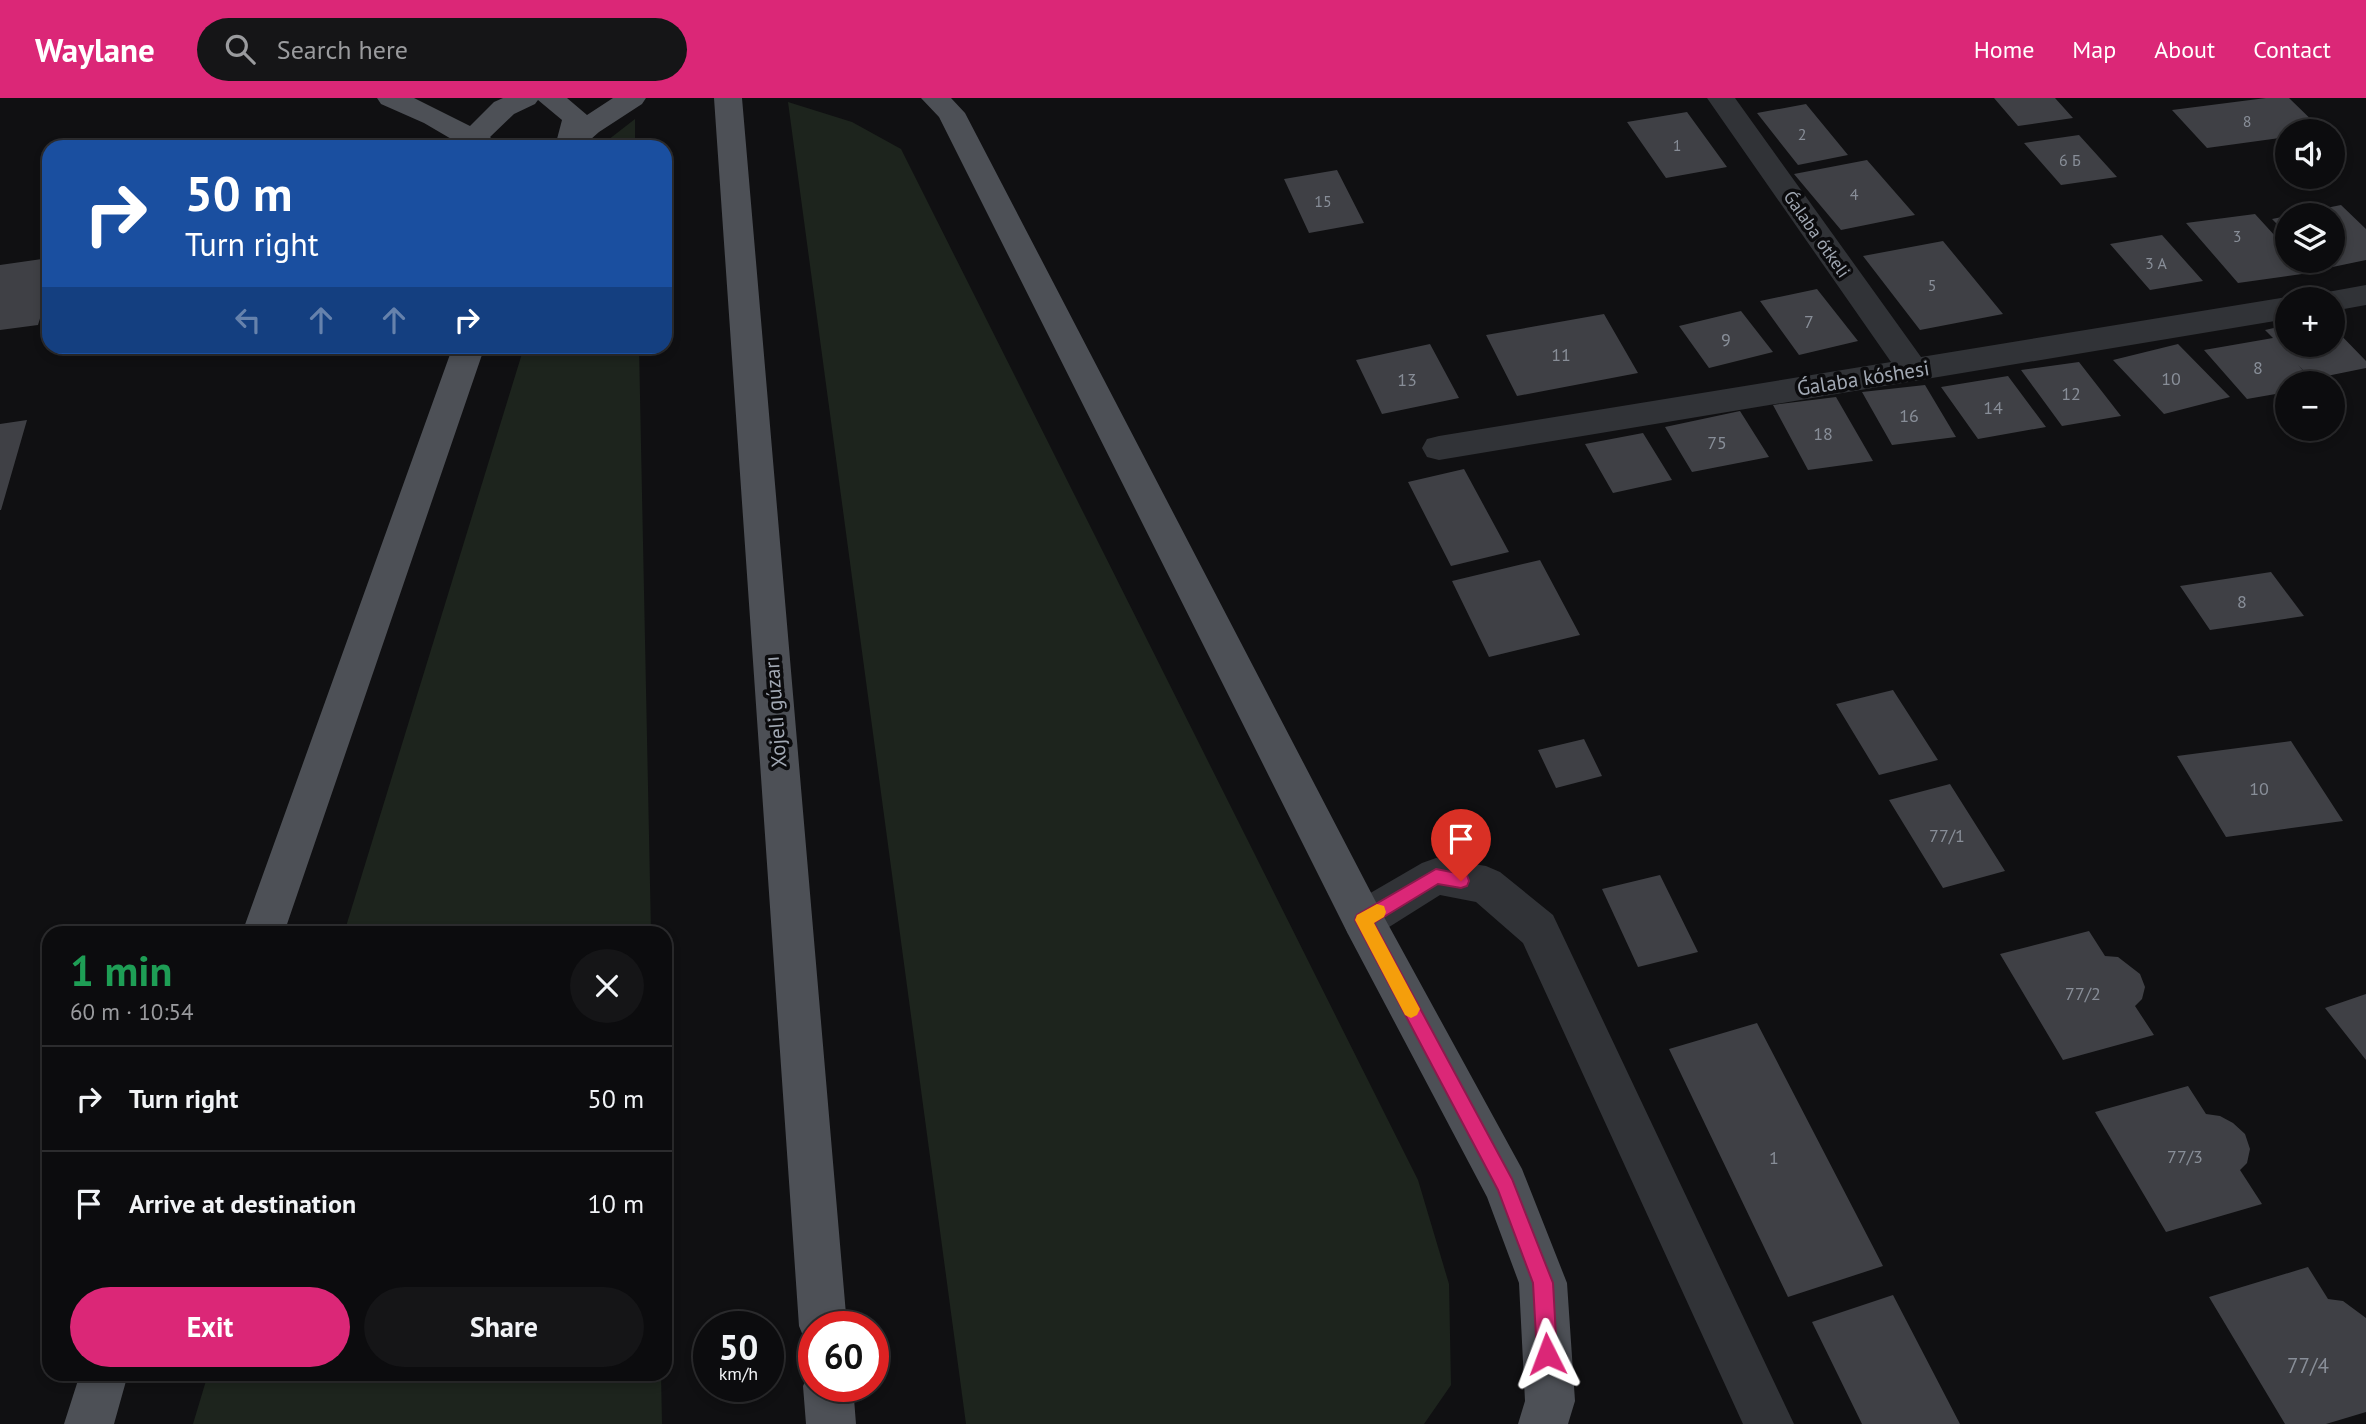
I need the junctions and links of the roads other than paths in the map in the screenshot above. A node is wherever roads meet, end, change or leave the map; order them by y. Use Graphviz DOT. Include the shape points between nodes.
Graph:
graph roads {
  1 [pos="391,98"];
  2 [pos="525,98"];
  3 [pos="550,98"];
  4 [pos="632,98"];
  5 [pos="727,98"];
  6 [pos="1721,98"];
  7 [pos="949,103"];
  8 [pos="475,140"];
  9 [pos="480,140"];
  10 [pos="569,140"];
  11 [pos="574,140"];
  12 [pos="2366,295"];
  13 [pos="2345,298"];
  14 [pos="2275,310"];
  15 [pos="466,354"];
  16 [pos="1913,370"];
  17 [pos="1439,448"];
  18 [pos="1363,920"];
  19 [pos="265,926"];
  20 [pos="822,1311"];
  21 [pos="102,1381"];
  22 [pos="829,1402"];
  23 [pos="89,1424"];
  24 [pos="831,1424"];
  25 [pos="1543,1424"];
  26 [pos="1769,1424"];
  1 -- 8 [label="main road"];
  2 -- 9 [label="main road" via="503,108"];
  3 -- 10 [label="main road" via="576,118"];
  4 -- 11 [label="main road"];
  5 -- 20 [label="main road, Xojeli gúzarı"];
  6 -- 16 [label="street, Ǵalaba ótkeli"];
  7 -- 18 [label="main road"];
  12 -- 13 [label="street"];
  14 -- 16 [label="street, Ǵalaba kóshesi"];
  15 -- 19 [label="main road"];
  16 -- 17 [label="street, Ǵalaba kóshesi"];
  18 -- 25 [label="main road" via="1506,1185 1543,1283 1550,1401"];
  18 -- 26 [label="street" via="1436,876 1486,885 1538,929"];
  21 -- 23 [label="main road"];
  22 -- 24 [label="main road"];
}
